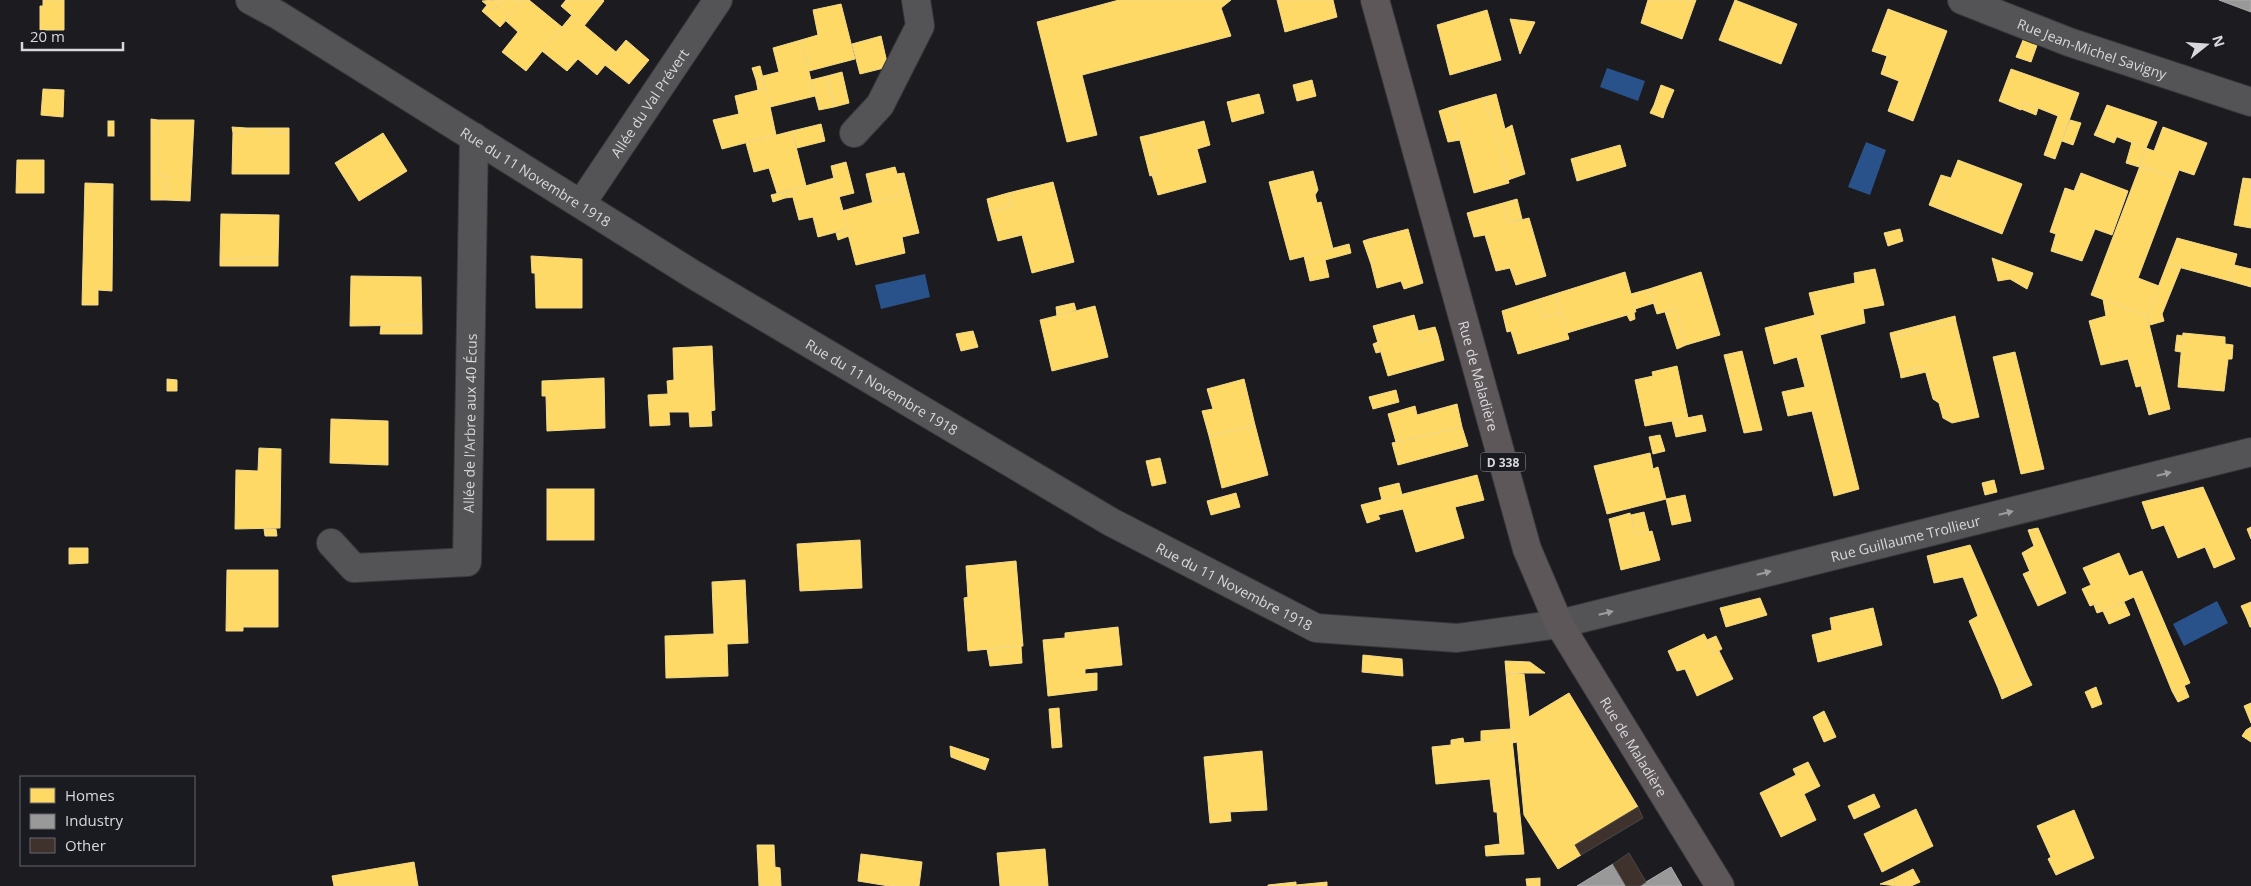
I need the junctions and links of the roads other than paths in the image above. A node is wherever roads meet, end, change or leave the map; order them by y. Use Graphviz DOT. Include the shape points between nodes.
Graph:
graph roads {
  1 [pos="250,0"];
  2 [pos="718,0"];
  3 [pos="916,0"];
  4 [pos="1375,0"];
  5 [pos="1962,0"];
  6 [pos="2018,12"];
  7 [pos="2251,102"];
  8 [pos="854,133"];
  9 [pos="474,138"];
  10 [pos="581,204"];
  11 [pos="2251,452"];
  12 [pos="330,543"];
  13 [pos="1559,624"];
  14 [pos="1720,886"];
  1 -- 9 [label="street, Rue du 11 Novembre 1918"];
  2 -- 10 [label="street, Allée du Val Prévert"];
  3 -- 8 [label="street" via="920,26 880,105"];
  4 -- 13 [label="main road, Rue de Maladière / D 338" via="1527,549"];
  5 -- 6 [label="street, Rue Jean-Michel Savigny"];
  6 -- 7 [label="street, Rue Jean-Michel Savigny"];
  9 -- 10 [label="street, Rue du 11 Novembre 1918"];
  9 -- 12 [label="street, Allée de l'Arbre aux 40 Écus" via="467,562 354,568"];
  10 -- 13 [label="street, Rue du 11 Novembre 1918" via="702,280 1111,522 1316,628 1457,638"];
  13 -- 11 [label="street, Rue Guillaume Trollieur, one-way"];
  13 -- 14 [label="main road, Rue de Maladière / D 338"];
}
